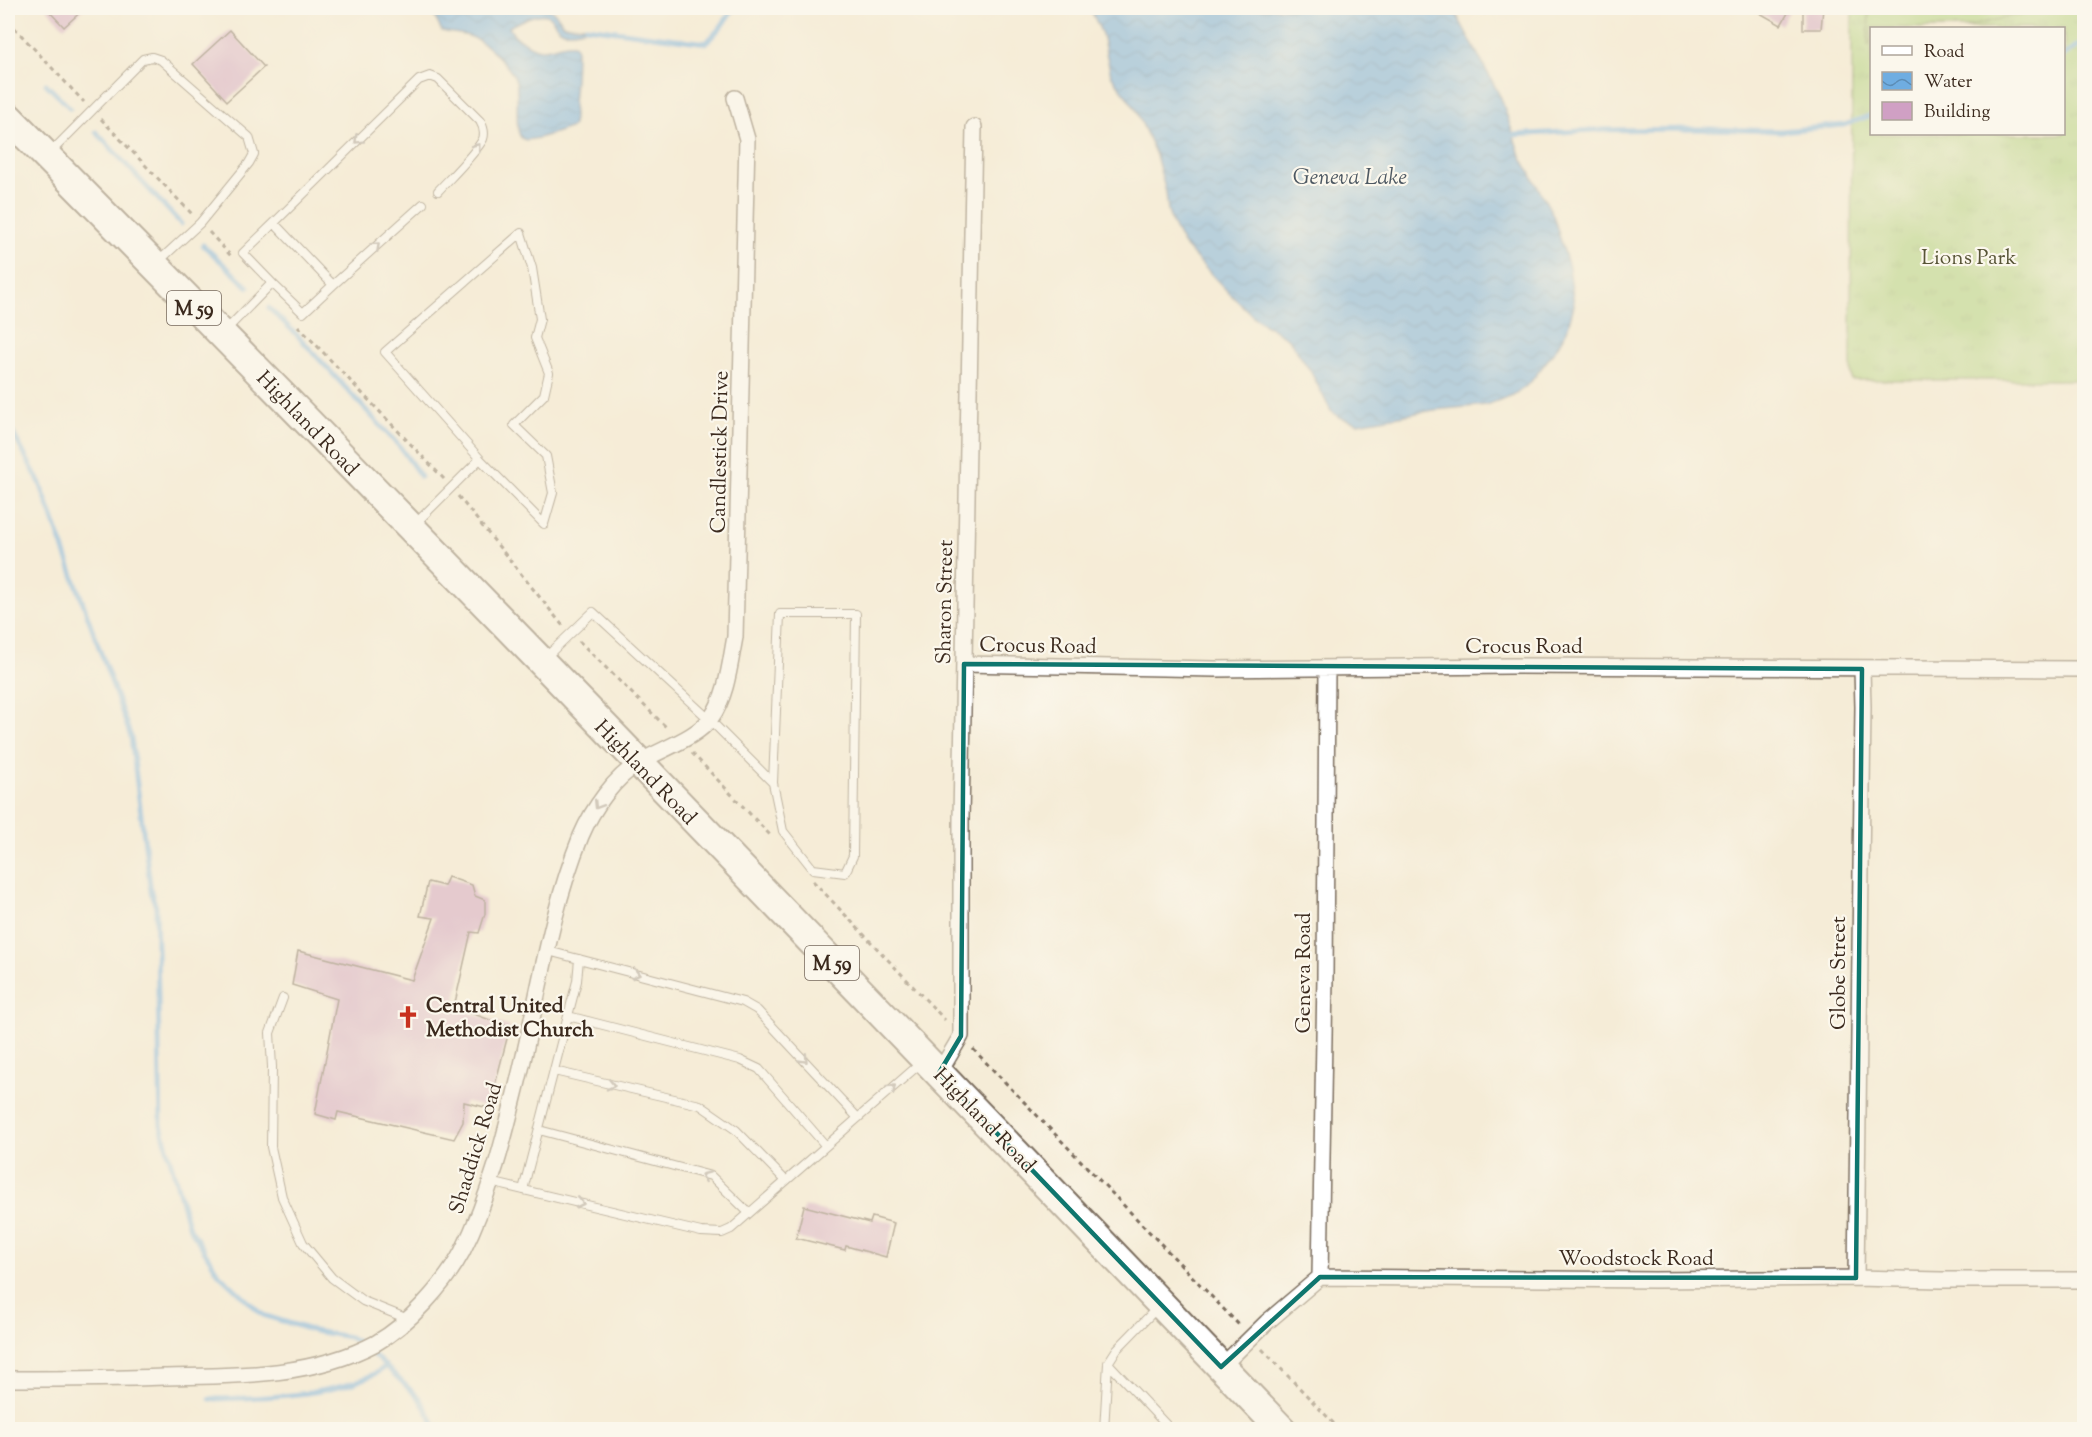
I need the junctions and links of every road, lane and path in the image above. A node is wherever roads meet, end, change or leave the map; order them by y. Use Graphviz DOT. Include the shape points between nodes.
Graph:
graph roads {
  1 [pos="735,98"];
  2 [pos="8,117"];
  3 [pos="974,127"];
  4 [pos="46,157"];
  5 [pos="438,191"];
  6 [pos="423,204"];
  7 [pos="274,223"];
  8 [pos="154,266"];
  9 [pos="272,283"];
  10 [pos="333,285"];
  11 [pos="221,335"];
  12 [pos="480,459"];
  13 [pos="410,528"];
  14 [pos="540,662"];
  15 [pos="964,664"];
  16 [pos="1327,668"];
  17 [pos="1862,669"];
  18 [pos="2085,669"];
  19 [pos="710,720"];
  20 [pos="638,763"];
  21 [pos="773,783"];
  22 [pos="548,951"];
  23 [pos="579,959"];
  24 [pos="283,998"];
  25 [pos="568,1016"];
  26 [pos="932,1066"];
  27 [pos="554,1071"];
  28 [pos="858,1118"];
  29 [pos="539,1130"];
  30 [pos="826,1146"];
  31 [pos="786,1181"];
  32 [pos="490,1182"];
  33 [pos="523,1190"];
  34 [pos="749,1213"];
  35 [pos="1320,1278"];
  36 [pos="1856,1278"];
  37 [pos="2085,1280"];
  38 [pos="1161,1304"];
  39 [pos="408,1320"];
  40 [pos="1108,1363"];
  41 [pos="1221,1367"];
  42 [pos="8,1379"];
  43 [pos="1104,1430"];
  44 [pos="1171,1430"];
  45 [pos="1282,1430"];
  1 -- 19 [label="street, Candlestick Drive" via="747,139 735,637 728,674"];
  2 -- 4 [label="highway, Highland Road / M 59"];
  3 -- 15 [label="street, Sharon Street"];
  4 -- 8 [label="highway, Highland Road / M 59"];
  4 -- 8 [label="lane" via="143,59 152,57 161,60 249,137 254,154 249,163 200,223"];
  5 -- 7 [label="lane, one-way" via="483,138 483,127 438,79 429,76 419,80"];
  10 -- 6 [label="lane, one-way"];
  7 -- 9 [label="lane" via="243,253"];
  7 -- 10 [label="lane"];
  8 -- 11 [label="highway, Highland Road / M 59"];
  9 -- 10 [label="lane" via="303,313"];
  9 -- 11 [label="lane"];
  11 -- 13 [label="highway, Highland Road / M 59"];
  12 -- 12 [label="lane" via="544,524 553,492 546,456 514,425 544,395 549,373 535,338 540,319 532,268 521,233 385,352"];
  12 -- 13 [label="lane"];
  13 -- 14 [label="highway, Highland Road / M 59"];
  14 -- 19 [label="lane" via="593,612"];
  14 -- 20 [label="highway, Highland Road / M 59"];
  15 -- 16 [label="street, Crocus Road"];
  15 -- 26 [label="street, Sharon Street" via="961,1036"];
  16 -- 17 [label="street, Crocus Road"];
  16 -- 35 [label="street, Geneva Road"];
  17 -- 18 [label="street, Crocus Road"];
  17 -- 36 [label="street, Globe Street"];
  19 -- 20 [label="street, Candlestick Drive" via="681,742"];
  19 -- 21 [label="lane"];
  20 -- 22 [label="street, Shaddick Road, one-way" via="600,800 582,834 563,887"];
  20 -- 26 [label="highway, Highland Road / M 59"];
  21 -- 21 [label="lane" via="783,831 813,869 845,873 853,856 856,614 780,614"];
  22 -- 23 [label="lane"];
  22 -- 32 [label="street, Shaddick Road"];
  23 -- 25 [label="lane"];
  23 -- 28 [label="lane, one-way" via="743,1002 757,1010"];
  24 -- 39 [label="lane" via="270,1033 271,1147 282,1197 303,1243 332,1278 363,1301"];
  25 -- 27 [label="lane"];
  25 -- 30 [label="lane" via="740,1059 759,1068"];
  28 -- 26 [label="lane, one-way"];
  26 -- 38 [label="highway, Highland Road / M 59"];
  27 -- 29 [label="lane"];
  27 -- 31 [label="lane, one-way" via="700,1106 736,1130"];
  28 -- 30 [label="lane"];
  29 -- 33 [label="lane"];
  34 -- 29 [label="lane, one-way" via="711,1176"];
  30 -- 31 [label="lane"];
  31 -- 34 [label="lane"];
  32 -- 33 [label="lane"];
  32 -- 39 [label="street, Shaddick Road" via="485,1204 460,1255"];
  33 -- 34 [label="lane, one-way" via="701,1232 722,1233"];
  35 -- 36 [label="street, Woodstock Road"];
  35 -- 41 [label="street"];
  36 -- 37 [label="street, Woodstock Road"];
  38 -- 40 [label="lane"];
  38 -- 41 [label="highway, Highland Road / M 59"];
  39 -- 42 [label="street, Shaddick Road" via="377,1342 346,1356 301,1368 235,1376"];
  40 -- 43 [label="lane"];
  40 -- 44 [label="lane"];
  41 -- 45 [label="highway, Highland Road / M 59"];
}
